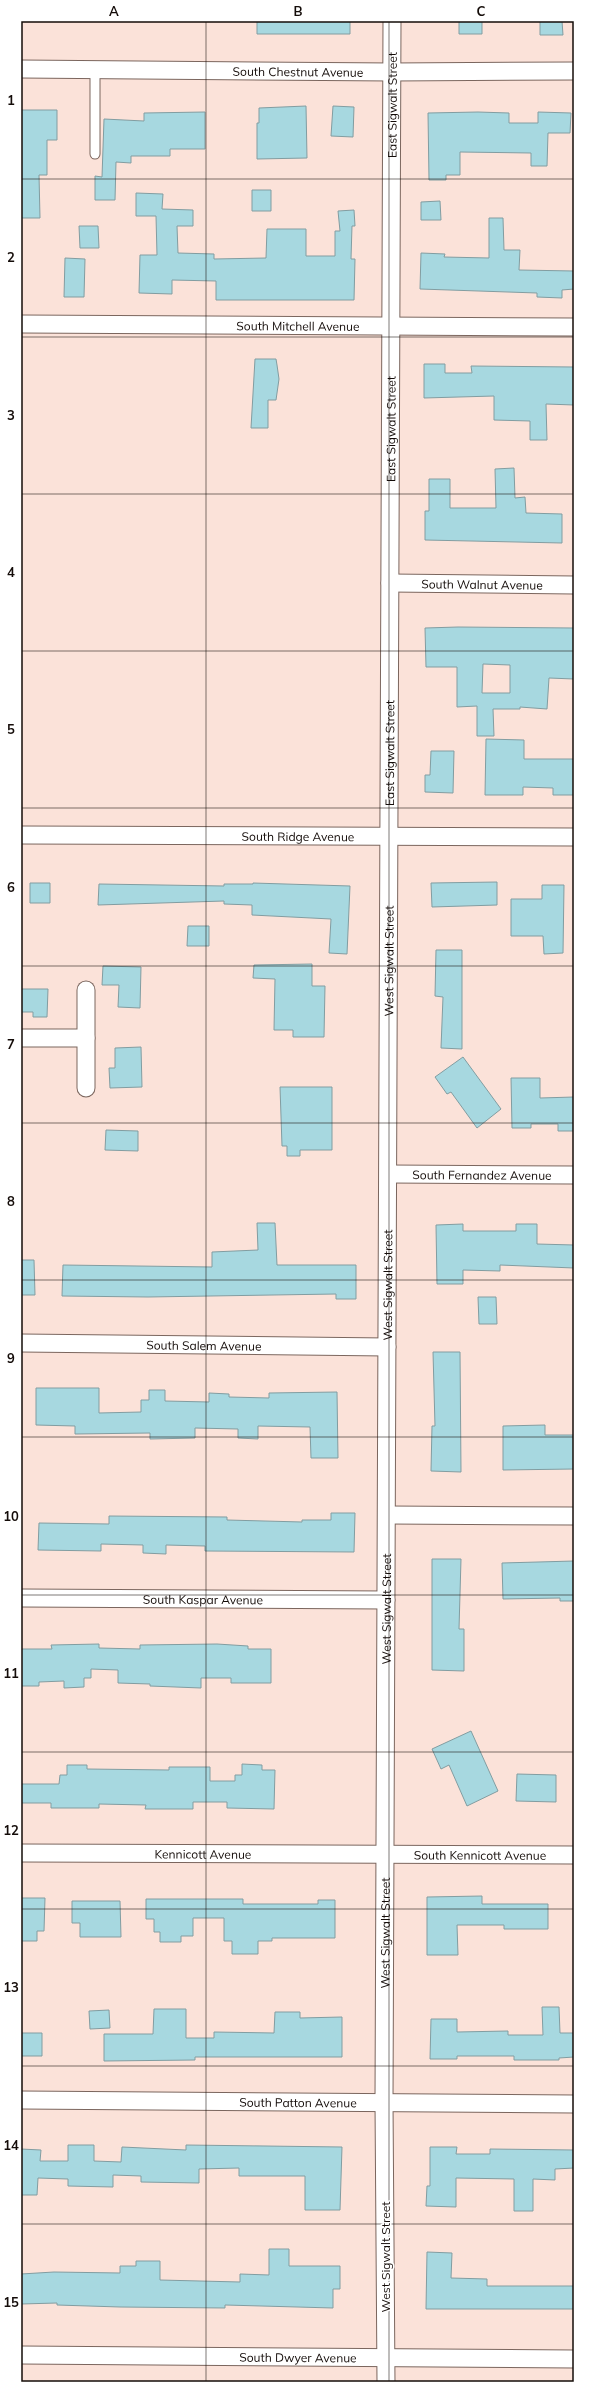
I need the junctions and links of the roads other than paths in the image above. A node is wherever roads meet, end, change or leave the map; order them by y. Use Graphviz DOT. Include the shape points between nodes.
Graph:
graph roads {
  1 [pos="392,21"];
  2 [pos="21,69"];
  3 [pos="95,70"];
  4 [pos="574,71"];
  5 [pos="392,72"];
  6 [pos="95,154"];
  7 [pos="21,324"];
  8 [pos="389,326"];
  9 [pos="574,327"];
  10 [pos="390,583"];
  11 [pos="574,585"];
  12 [pos="21,835"];
  13 [pos="390,836"];
  14 [pos="574,837"];
  15 [pos="86,990"];
  16 [pos="21,1038"];
  17 [pos="86,1038"];
  18 [pos="86,1088"];
  19 [pos="389,1174"];
  20 [pos="574,1175"];
  21 [pos="21,1343"];
  22 [pos="387,1347"];
  23 [pos="388,1515"];
  24 [pos="574,1516"];
  25 [pos="21,1598"];
  26 [pos="386,1600"];
  27 [pos="21,1853"];
  28 [pos="386,1854"];
  29 [pos="574,1855"];
  30 [pos="21,2100"];
  31 [pos="384,2102"];
  32 [pos="574,2104"];
  33 [pos="21,2355"];
  34 [pos="386,2358"];
  35 [pos="574,2359"];
  36 [pos="386,2382"];
  1 -- 5 [label="street, East Sigwalt Street"];
  2 -- 3 [label="street, South Chestnut Avenue"];
  3 -- 5 [label="street, South Chestnut Avenue"];
  3 -- 6 [label="lane"];
  4 -- 5 [label="street, South Chestnut Avenue"];
  5 -- 8 [label="street, East Sigwalt Street"];
  7 -- 8 [label="street, South Mitchell Avenue"];
  8 -- 9 [label="street, South Mitchell Avenue"];
  8 -- 10 [label="street, East Sigwalt Street"];
  10 -- 11 [label="street, South Walnut Avenue"];
  10 -- 13 [label="street, East Sigwalt Street"];
  12 -- 13 [label="street, South Ridge Avenue"];
  13 -- 14 [label="street, South Ridge Avenue"];
  13 -- 19 [label="street, West Sigwalt Street"];
  15 -- 17 [label="street"];
  16 -- 17 [label="street"];
  17 -- 18 [label="street"];
  19 -- 20 [label="street, South Fernandez Avenue"];
  19 -- 22 [label="street, West Sigwalt Street"];
  21 -- 22 [label="street, South Salem Avenue"];
  22 -- 23 [label="street, West Sigwalt Street"];
  23 -- 24 [label="street"];
  23 -- 26 [label="street, West Sigwalt Street"];
  25 -- 26 [label="street, South Kaspar Avenue"];
  26 -- 28 [label="street, West Sigwalt Street"];
  27 -- 28 [label="street, Kennicott Avenue"];
  28 -- 29 [label="street, South Kennicott Avenue"];
  28 -- 31 [label="street, West Sigwalt Street"];
  30 -- 31 [label="street, South Patton Avenue"];
  31 -- 32 [label="street, South Patton Avenue"];
  31 -- 34 [label="street, West Sigwalt Street"];
  33 -- 34 [label="street, South Dwyer Avenue"];
  34 -- 35 [label="street, South Dwyer Avenue"];
  34 -- 36 [label="street, West Sigwalt Street"];
}
